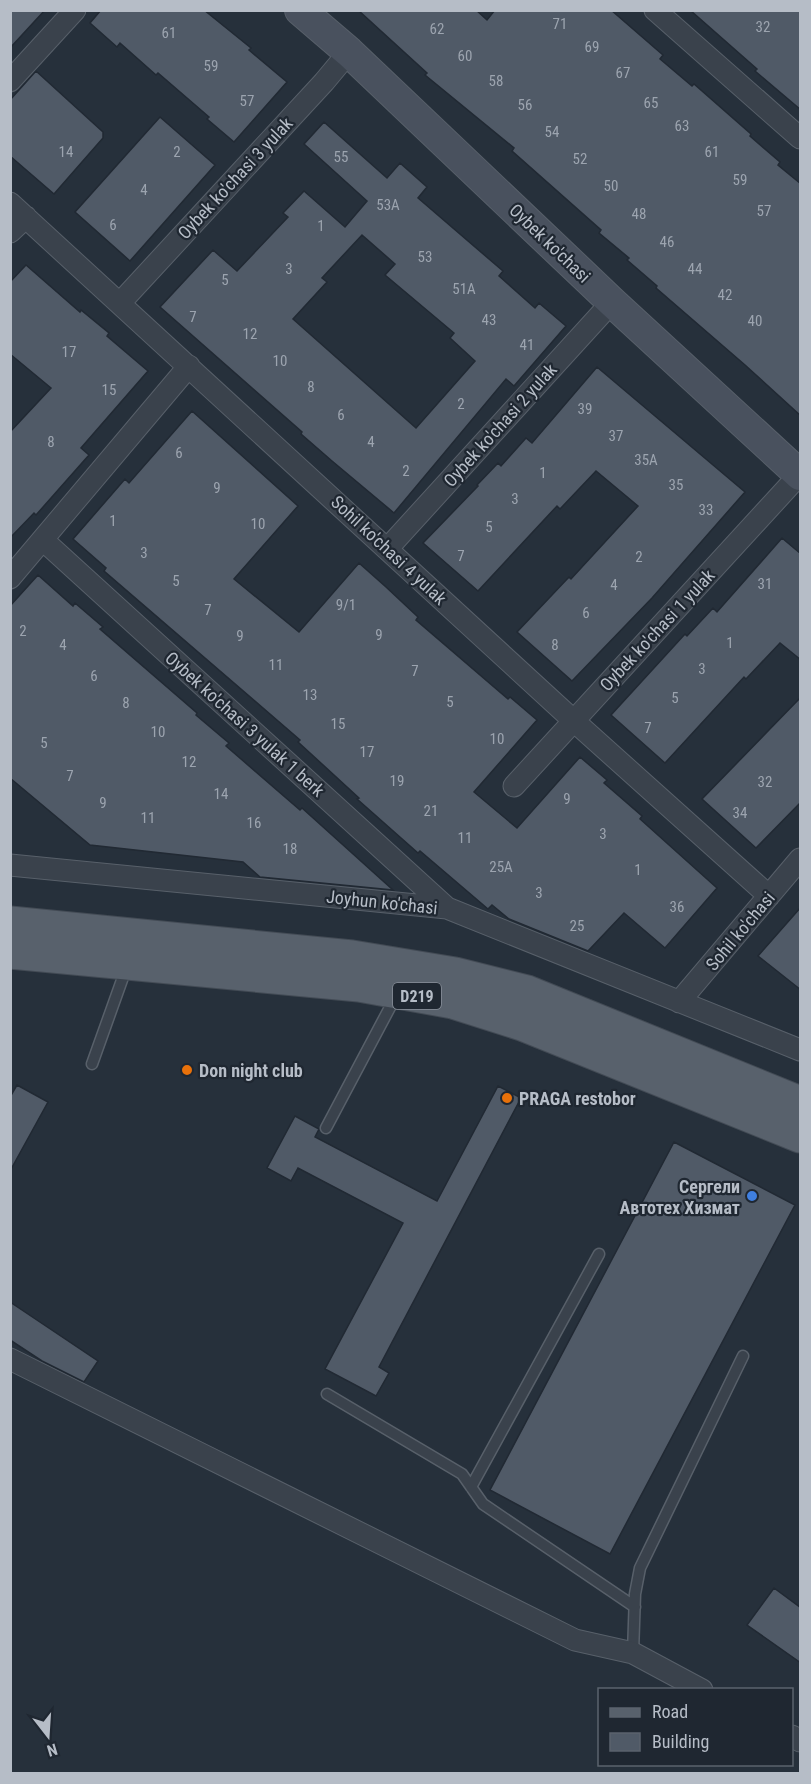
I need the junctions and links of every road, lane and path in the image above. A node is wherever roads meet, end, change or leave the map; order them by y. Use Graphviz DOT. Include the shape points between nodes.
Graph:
graph roads {
  1 [pos="75,10"];
  2 [pos="300,10"];
  3 [pos="656,10"];
  4 [pos="349,52"];
  5 [pos="10,81"];
  6 [pos="801,138"];
  7 [pos="18,210"];
  8 [pos="10,232"];
  9 [pos="612,302"];
  10 [pos="120,303"];
  11 [pos="189,366"];
  12 [pos="800,475"];
  13 [pos="43,540"];
  14 [pos="388,548"];
  15 [pos="10,578"];
  16 [pos="574,721"];
  17 [pos="514,786"];
  18 [pos="801,859"];
  19 [pos="10,865"];
  20 [pos="769,896"];
  21 [pos="447,909"];
  22 [pos="10,923"];
  23 [pos="10,952"];
  24 [pos="128,963"];
  25 [pos="398,993"];
  26 [pos="679,1002"];
  27 [pos="801,1050"];
  28 [pos="92,1064"];
  29 [pos="801,1103"];
  30 [pos="326,1128"];
  31 [pos="801,1136"];
  32 [pos="599,1254"];
  33 [pos="743,1356"];
  34 [pos="10,1359"];
  35 [pos="327,1394"];
  36 [pos="471,1487"];
  37 [pos="635,1607"];
  38 [pos="633,1653"];
  39 [pos="700,1688"];
  1 -- 5 [label="street"];
  2 -- 4 [label="street, Oybek ko'chasi"];
  3 -- 6 [label="street"];
  4 -- 9 [label="street, Oybek ko'chasi"];
  4 -- 10 [label="street, Oybek ko'chasi 3 yulak"];
  7 -- 8 [label="street"];
  7 -- 10 [label="street, Sohil ko'chasi 4 yulak"];
  9 -- 12 [label="street, Oybek ko'chasi"];
  9 -- 14 [label="street, Oybek ko'chasi 2 yulak"];
  10 -- 11 [label="street, Sohil ko'chasi 4 yulak"];
  11 -- 13 [label="street"];
  11 -- 14 [label="street, Sohil ko'chasi 4 yulak"];
  12 -- 16 [label="street, Oybek ko'chasi 1 yulak"];
  13 -- 15 [label="street"];
  13 -- 21 [label="street, Oybek ko'chasi 3 yulak 1 berk"];
  14 -- 16 [label="street, Sohil ko'chasi 4 yulak"];
  16 -- 17 [label="street, Oybek ko'chasi 1 yulak"];
  16 -- 20 [label="street, Sohil ko'chasi 4 yulak"];
  18 -- 20 [label="street, Sohil ko'chasi"];
  19 -- 21 [label="street, Joyhun ko'chasi"];
  20 -- 26 [label="street, Sohil ko'chasi"];
  21 -- 26 [label="street, Joyhun ko'chasi"];
  22 -- 29 [label="main road, D219" via="351,957 455,974 527,992"];
  23 -- 24 [label="main road, D219"];
  24 -- 25 [label="main road, D219"];
  24 -- 28 [label="lane"];
  25 -- 30 [label="lane"];
  25 -- 31 [label="main road, D219" via="453,1002 522,1024"];
  26 -- 27 [label="street, Joyhun ko'chasi"];
  32 -- 36 [label="lane"];
  33 -- 37 [label="lane" via="640,1568"];
  34 -- 38 [label="street" via="575,1640"];
  35 -- 36 [label="lane" via="462,1474"];
  36 -- 37 [label="lane" via="483,1504"];
  37 -- 38 [label="lane"];
  38 -- 39 [label="street"];
}
